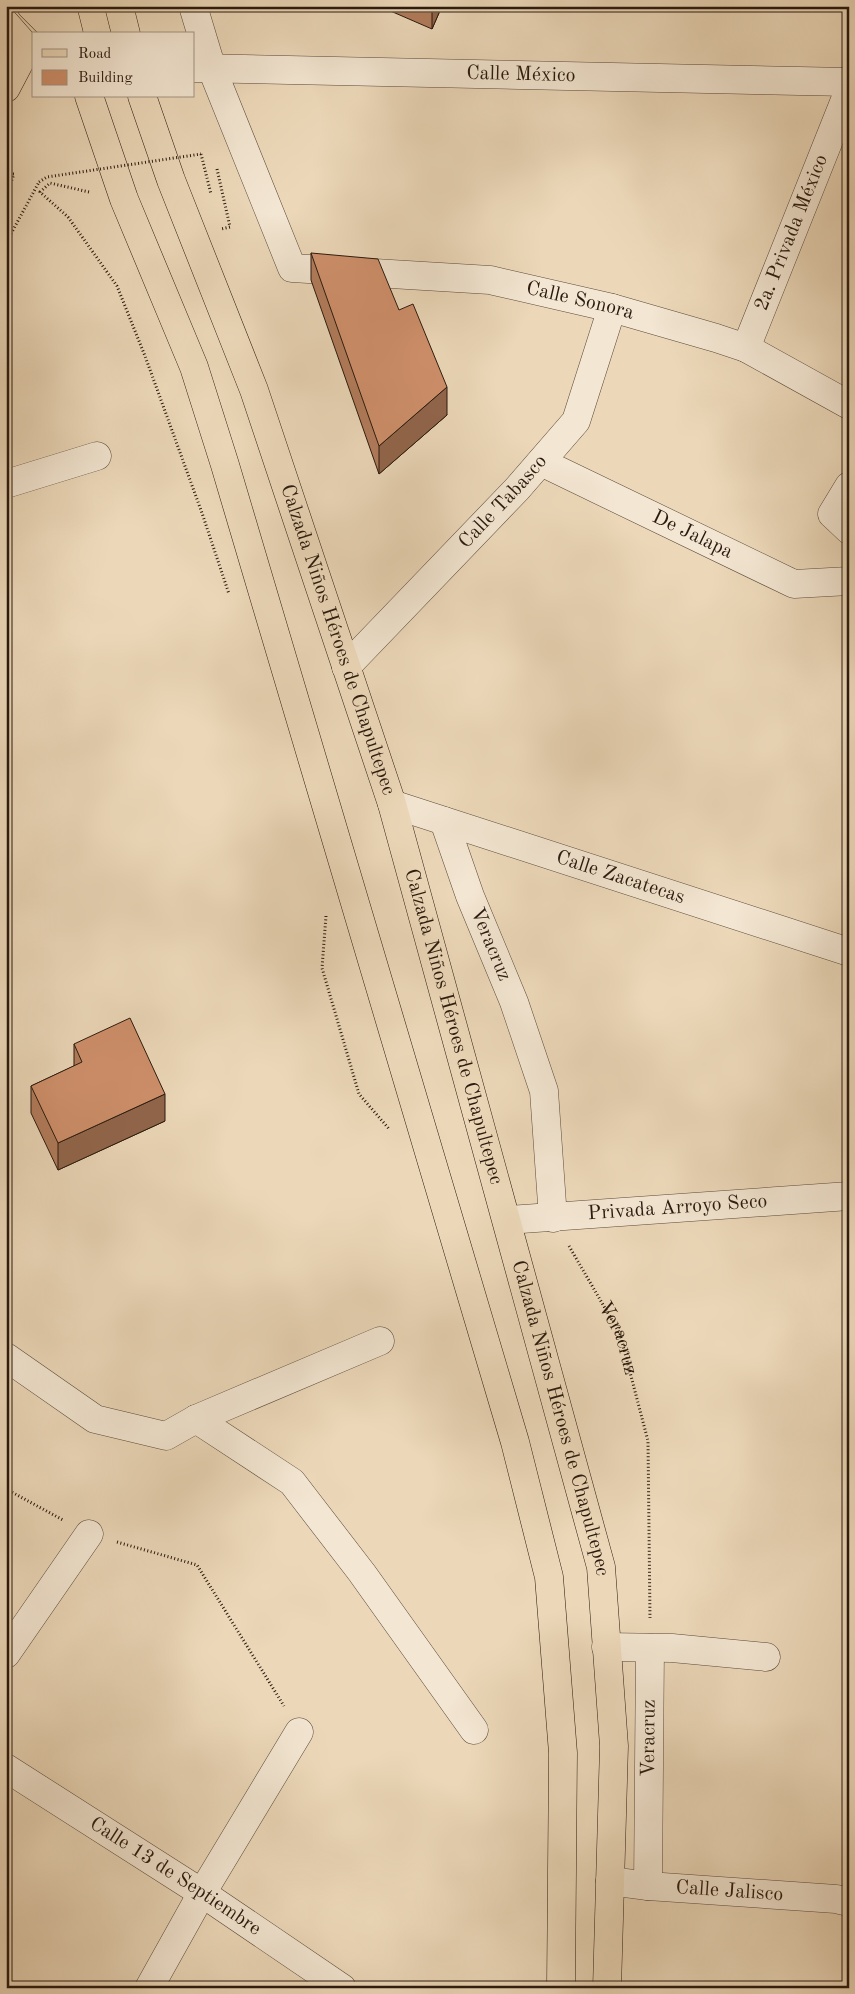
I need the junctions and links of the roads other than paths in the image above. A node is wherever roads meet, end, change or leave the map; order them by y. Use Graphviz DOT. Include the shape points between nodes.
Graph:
graph roads {
  1 [pos="119,6"];
  2 [pos="192,6"];
  3 [pos="6,24"];
  4 [pos="39,26"];
  5 [pos="60,32"];
  6 [pos="126,32"];
  7 [pos="32,39"];
  8 [pos="203,68"];
  9 [pos="849,82"];
  10 [pos="6,88"];
  11 [pos="849,90"];
  12 [pos="90,98"];
  13 [pos="143,98"];
  14 [pos="612,308"];
  15 [pos="746,348"];
  16 [pos="849,405"];
  17 [pos="97,456"];
  18 [pos="541,462"];
  19 [pos="6,484"];
  20 [pos="849,486"];
  21 [pos="849,530"];
  22 [pos="849,580"];
  23 [pos="346,667"];
  24 [pos="392,804"];
  25 [pos="444,821"];
  26 [pos="849,952"];
  27 [pos="849,1196"];
  28 [pos="553,1218"];
  29 [pos="507,1220"];
  30 [pos="380,1341"];
  31 [pos="6,1358"];
  32 [pos="196,1419"];
  33 [pos="89,1534"];
  34 [pos="606,1647"];
  35 [pos="650,1648"];
  36 [pos="6,1654"];
  37 [pos="766,1657"];
  38 [pos="474,1730"];
  39 [pos="299,1732"];
  40 [pos="6,1768"];
  41 [pos="610,1881"];
  42 [pos="648,1886"];
  43 [pos="202,1893"];
  44 [pos="849,1902"];
  45 [pos="149,1988"];
  46 [pos="342,1988"];
  47 [pos="561,1988"];
  48 [pos="607,1988"];
  1 -- 6 [label="main road"];
  2 -- 8 [label="street"];
  3 -- 4 [label="main road"];
  4 -- 5 [label="main road"];
  7 -- 10 [label="main road"];
  8 -- 9 [label="street, Calle México"];
  8 -- 14 [label="street, Calle Sonora" via="255,173 292,268 490,280"];
  11 -- 15 [label="street, 2a. Privada México"];
  12 -- 47 [label="main road" via="124,199 194,367 225,465 515,1442 549,1577 563,1753"];
  13 -- 23 [label="main road, Calzada Niños Héroes de Chapultepec" via="170,180 254,390"];
  14 -- 15 [label="street, Calle Sonora"];
  14 -- 18 [label="street, Calle Tabasco" via="576,421"];
  15 -- 16 [label="street, Calle Sonora"];
  17 -- 19 [label="street"];
  18 -- 22 [label="street, De Jalapa" via="794,584"];
  18 -- 23 [label="street, Calle Tabasco"];
  20 -- 21 [label="street" via="832,514"];
  23 -- 24 [label="main road, Calzada Niños Héroes de Chapultepec"];
  24 -- 25 [label="street, Calle Zacatecas"];
  24 -- 29 [label="main road, Calzada Niños Héroes de Chapultepec"];
  25 -- 26 [label="street, Calle Zacatecas"];
  25 -- 28 [label="street, Veracruz" via="470,896 514,1002 544,1091"];
  27 -- 28 [label="street, Privada Arroyo Seco"];
  28 -- 29 [label="street, Privada Arroyo Seco"];
  29 -- 34 [label="main road, Calzada Niños Héroes de Chapultepec" via="601,1567"];
  30 -- 32 [label="street"];
  31 -- 32 [label="street" via="95,1419 166,1436"];
  32 -- 38 [label="street" via="292,1482 362,1573"];
  33 -- 36 [label="street"];
  34 -- 35 [label="street"];
  34 -- 41 [label="main road, Calzada Niños Héroes de Chapultepec" via="614,1746"];
  35 -- 37 [label="street"];
  35 -- 42 [label="street, Veracruz"];
  39 -- 43 [label="street"];
  40 -- 43 [label="street, Calle 13 de Septiembre"];
  41 -- 42 [label="street, Calle Jalisco"];
  41 -- 48 [label="main road, Calzada Niños Héroes de Chapultepec"];
  42 -- 44 [label="street, Calle Jalisco"];
  43 -- 45 [label="street"];
  43 -- 46 [label="street, Calle 13 de Septiembre"];
}
